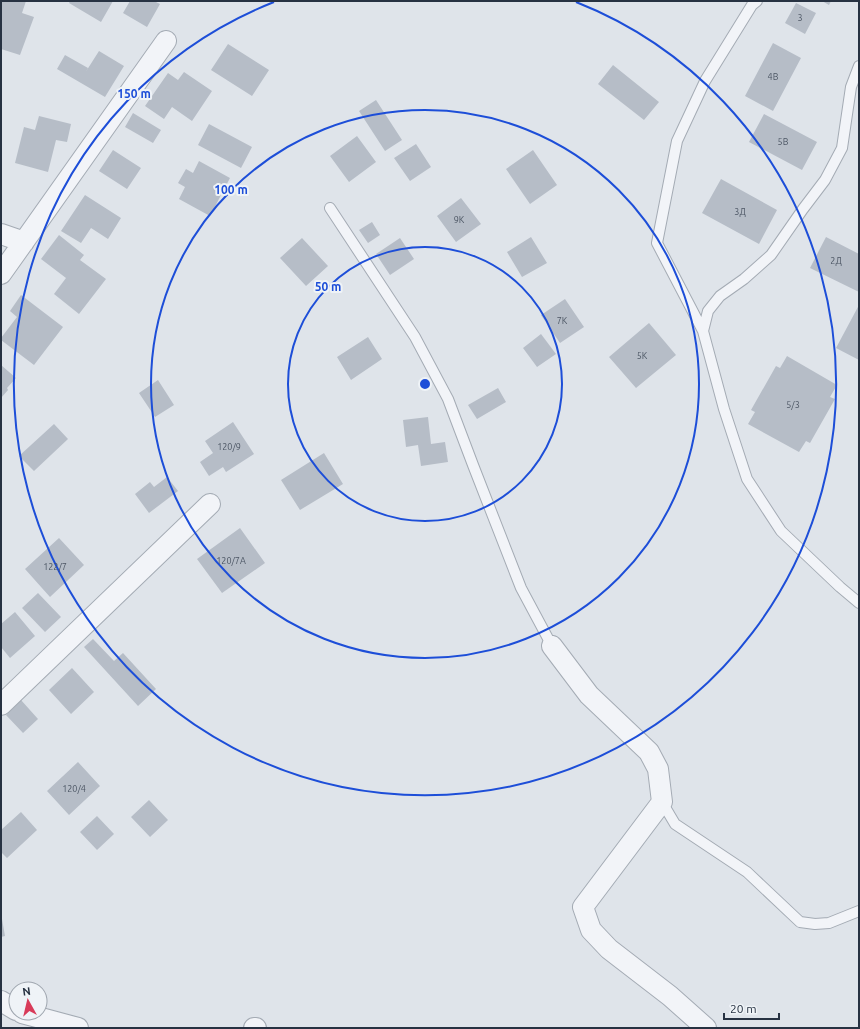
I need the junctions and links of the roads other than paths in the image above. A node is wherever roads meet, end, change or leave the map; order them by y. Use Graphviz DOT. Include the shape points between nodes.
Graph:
graph roads {
  1 [pos="757,1"];
  2 [pos="166,41"];
  3 [pos="859,66"];
  4 [pos="330,208"];
  5 [pos="1,234"];
  6 [pos="24,242"];
  7 [pos="1,274"];
  8 [pos="704,330"];
  9 [pos="210,504"];
  10 [pos="859,603"];
  11 [pos="552,646"];
  12 [pos="1,705"];
  13 [pos="662,802"];
  14 [pos="859,911"];
  15 [pos="48,1020"];
  16 [pos="78,1028"];
  17 [pos="706,1028"];
  1 -- 8 [label="lane" via="752,5 705,81 677,140 657,243"];
  2 -- 6 [label="street"];
  3 -- 8 [label="lane" via="851,87 842,148 825,180 771,256 720,296 708,311"];
  4 -- 11 [label="lane" via="415,336 448,399 521,588"];
  5 -- 6 [label="street"];
  6 -- 7 [label="street"];
  8 -- 10 [label="lane" via="724,409 747,479 781,531"];
  9 -- 12 [label="street"];
  11 -- 13 [label="street" via="590,695 649,752 658,769"];
  13 -- 14 [label="lane" via="675,824 747,872 800,922 829,922"];
  13 -- 17 [label="street" via="584,907 591,930 609,949 670,996"];
  15 -- 16 [label="street"];
}
